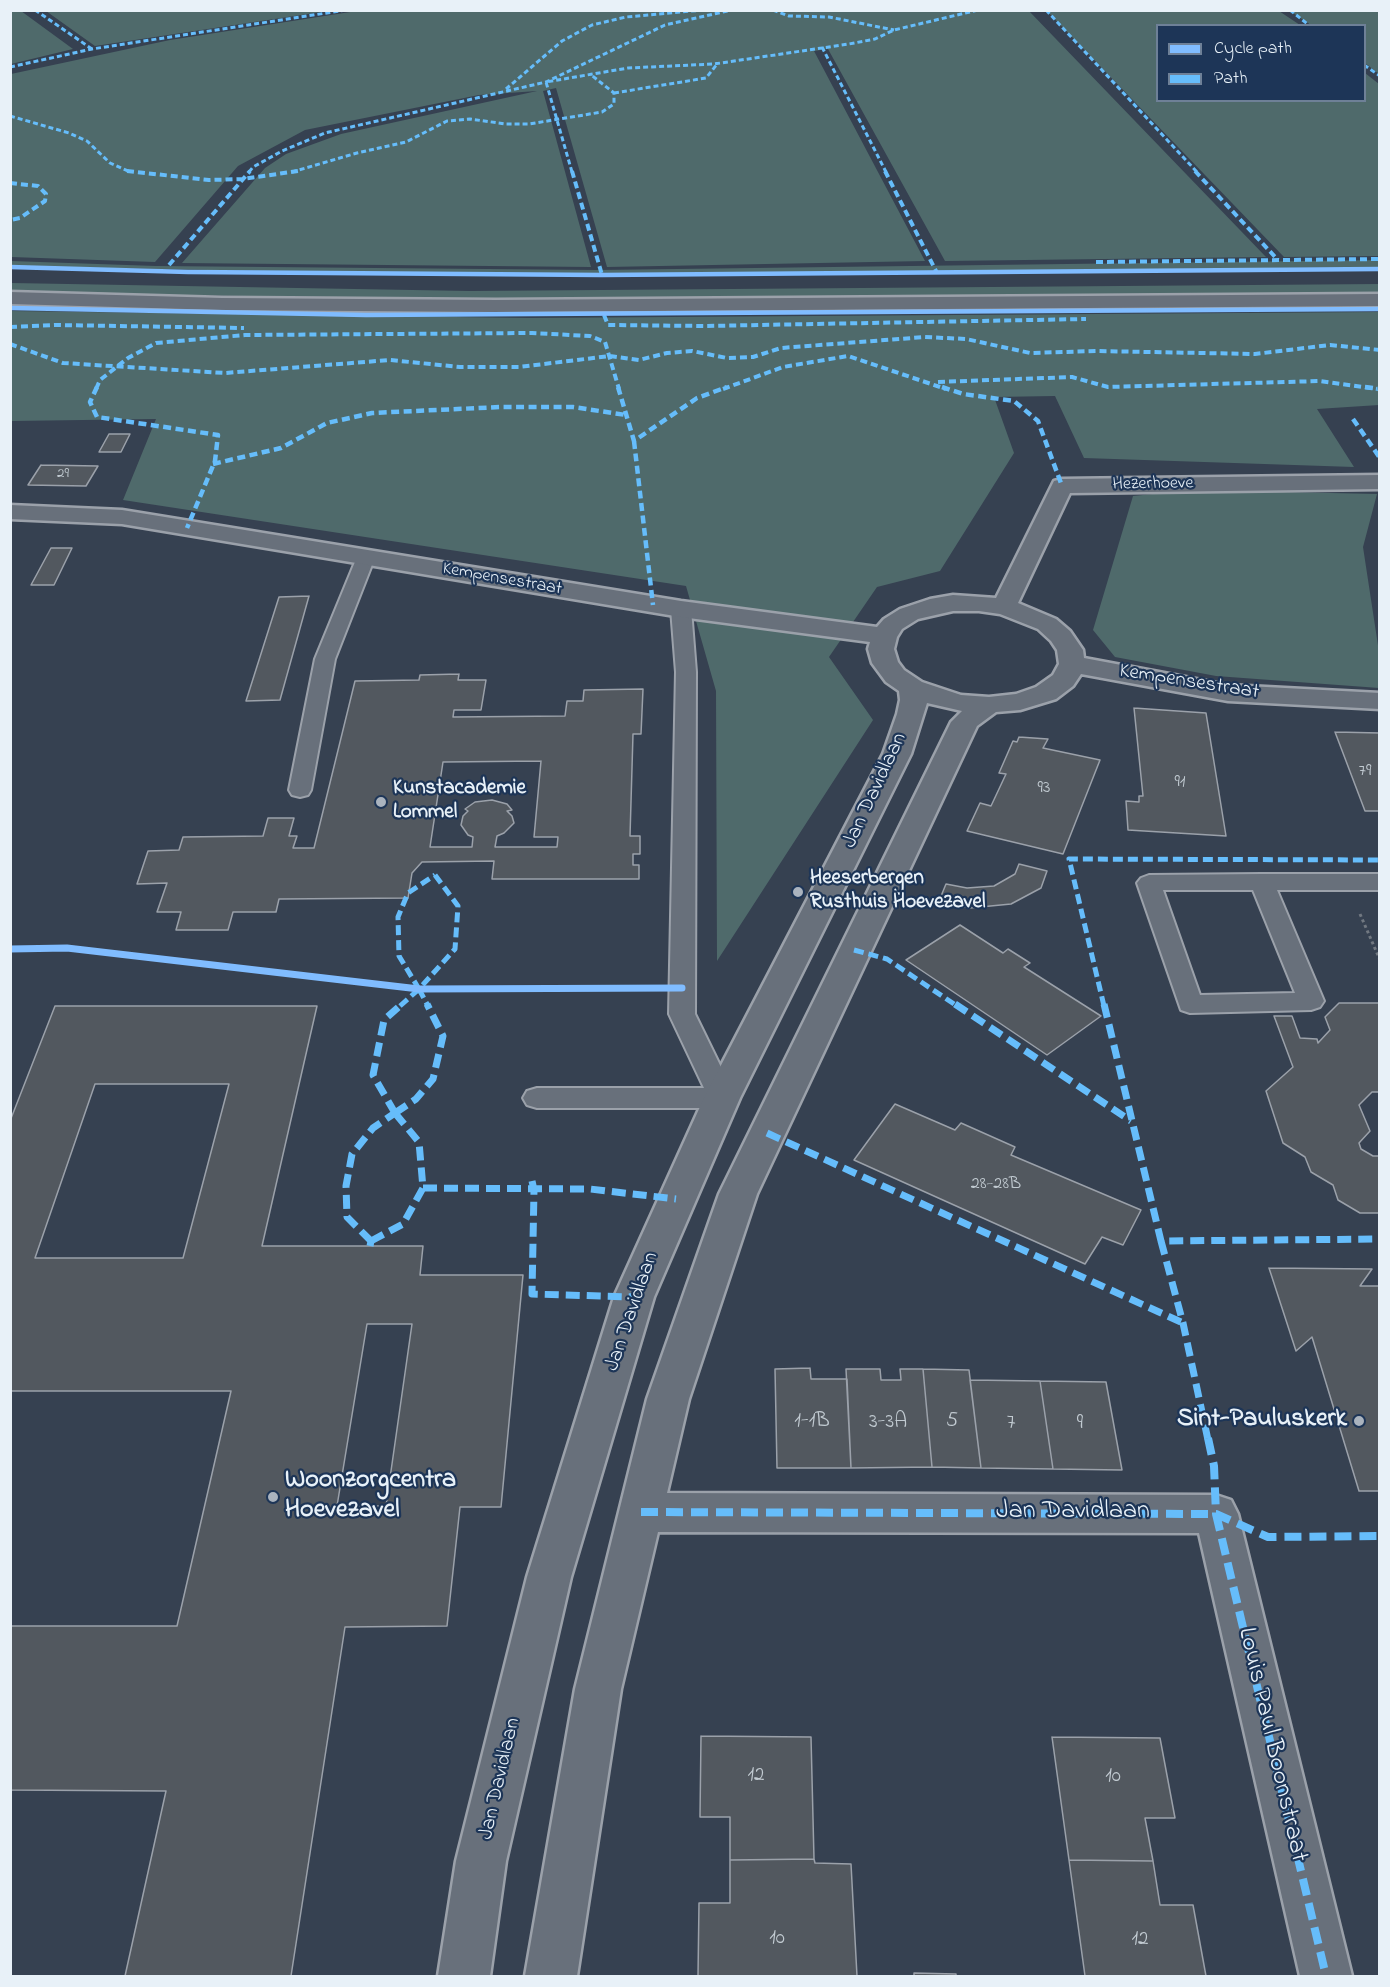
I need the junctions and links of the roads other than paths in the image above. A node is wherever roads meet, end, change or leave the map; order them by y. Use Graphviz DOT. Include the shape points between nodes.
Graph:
graph roads {
  1 [pos="10,277"];
  2 [pos="1380,278"];
  3 [pos="10,298"];
  4 [pos="1380,300"];
  5 [pos="1380,482"];
  6 [pos="10,512"];
  7 [pos="366,557"];
  8 [pos="1004,607"];
  9 [pos="681,609"];
  10 [pos="884,636"];
  11 [pos="1072,664"];
  12 [pos="912,688"];
  13 [pos="1380,701"];
  14 [pos="989,705"];
  15 [pos="300,790"];
  16 [pos="872,803"];
  17 [pos="921,814"];
  18 [pos="1262,882"];
  19 [pos="1380,882"];
  20 [pos="764,1018"];
  21 [pos="814,1032"];
  22 [pos="537,1098"];
  23 [pos="722,1098"];
  24 [pos="641,1512"];
  25 [pos="1216,1514"];
  26 [pos="464,1977"];
  27 [pos="551,1977"];
  28 [pos="1326,1977"];
  1 -- 2 [label="street" via="531,284"];
  3 -- 4 [label="street" via="484,306"];
  5 -- 8 [label="street, Hezerhoeve" via="1062,486"];
  6 -- 7 [label="street, Kempensestraat" via="122,517"];
  7 -- 9 [label="street, Kempensestraat"];
  7 -- 15 [label="lane" via="325,659"];
  8 -- 10 [label="street" via="953,603 930,607 893,624"];
  8 -- 11 [label="street" via="1047,624 1070,650"];
  9 -- 10 [label="street, Kempensestraat"];
  9 -- 23 [label="lane" via="686,672 682,1014"];
  10 -- 12 [label="street" via="881,649 885,663"];
  11 -- 13 [label="street, Kempensestraat" via="1227,693"];
  11 -- 14 [label="street" via="1064,680 1046,693 1020,702"];
  12 -- 14 [label="street" via="961,704"];
  12 -- 16 [label="street, Jan Davidlaan" via="911,714 897,754"];
  14 -- 17 [label="street" via="965,722"];
  16 -- 17 [label="street"];
  16 -- 20 [label="street, Jan Davidlaan"];
  17 -- 21 [label="street"];
  18 -- 18 [label="lane" via="1311,1001 1190,1004 1149,883"];
  18 -- 19 [label="lane"];
  20 -- 21 [label="street"];
  20 -- 23 [label="street, Jan Davidlaan"];
  21 -- 24 [label="street" via="738,1194 668,1399"];
  22 -- 23 [label="lane"];
  23 -- 26 [label="street, Jan Davidlaan" via="634,1297 549,1577 482,1861"];
  24 -- 25 [label="street, Jan Davidlaan"];
  24 -- 27 [label="street" via="598,1689"];
  25 -- 28 [label="street, Louis Paul Boonstraat"];
}
